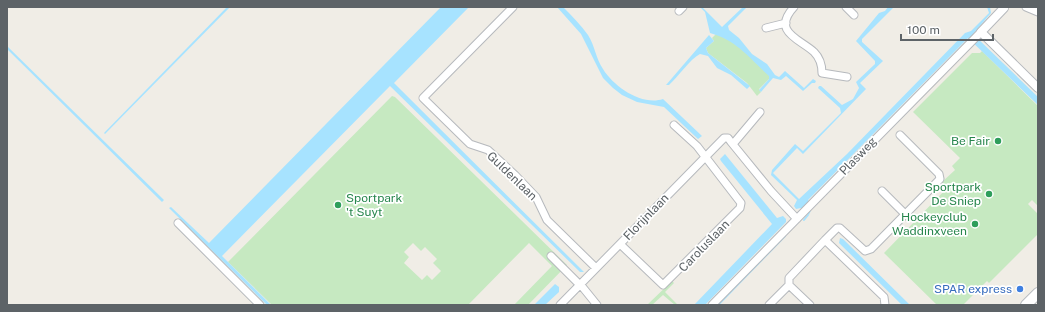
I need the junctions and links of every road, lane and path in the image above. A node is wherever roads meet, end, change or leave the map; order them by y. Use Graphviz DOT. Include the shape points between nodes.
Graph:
graph roads {
  1 [pos="513,7"];
  2 [pos="794,7"];
  3 [pos="846,7"];
  4 [pos="1004,7"];
  5 [pos="1026,7"];
  6 [pos="1038,12"];
  7 [pos="854,15"];
  8 [pos="786,23"];
  9 [pos="766,28"];
  10 [pos="976,36"];
  11 [pos="847,77"];
  12 [pos="1038,88"];
  13 [pos="760,112"];
  14 [pos="674,126"];
  15 [pos="900,135"];
  16 [pos="733,144"];
  17 [pos="705,156"];
  18 [pos="882,191"];
  19 [pos="905,214"];
  20 [pos="800,216"];
  21 [pos="178,224"];
  22 [pos="826,240"];
  23 [pos="620,244"];
  24 [pos="550,256"];
  25 [pos="596,268"];
  26 [pos="580,284"];
  27 [pos="789,284"];
  28 [pos="1038,293"];
  29 [pos="260,305"];
  30 [pos="560,305"];
  31 [pos="598,305"];
  32 [pos="712,305"];
  33 [pos="769,305"];
  34 [pos="810,305"];
  35 [pos="885,305"];
  36 [pos="1026,305"];
  1 -- 25 [label="street, Guldenlaan" via="423,98 470,144 488,150 515,175 536,197 547,220"];
  2 -- 8 [label="street"];
  3 -- 7 [label="street"];
  4 -- 10 [label="street, Plasweg"];
  5 -- 6 [label="street"];
  8 -- 9 [label="street"];
  8 -- 11 [label="street" via="790,37 818,57 822,73"];
  10 -- 12 [label="street"];
  10 -- 20 [label="street, Plasweg"];
  13 -- 16 [label="street"];
  14 -- 17 [label="street"];
  15 -- 19 [label="street" via="941,176"];
  16 -- 17 [label="street, Florijnlaan" via="728,138 724,138"];
  16 -- 20 [label="street" via="771,191"];
  17 -- 23 [label="street, Florijnlaan"];
  17 -- 23 [label="street, Caroluslaan" via="742,203 740,208 663,285"];
  18 -- 19 [label="street"];
  19 -- 22 [label="street" via="868,251 840,228"];
  20 -- 32 [label="street, Plasweg"];
  21 -- 29 [label="street"];
  22 -- 27 [label="street" via="789,278"];
  22 -- 35 [label="street" via="884,297"];
  23 -- 25 [label="street, Florijnlaan"];
  24 -- 26 [label="street"];
  25 -- 26 [label="street, Florijnlaan"];
  26 -- 30 [label="street, Florijnlaan"];
  26 -- 31 [label="street"];
  27 -- 33 [label="street"];
  27 -- 34 [label="street"];
  28 -- 36 [label="main road"];
}
